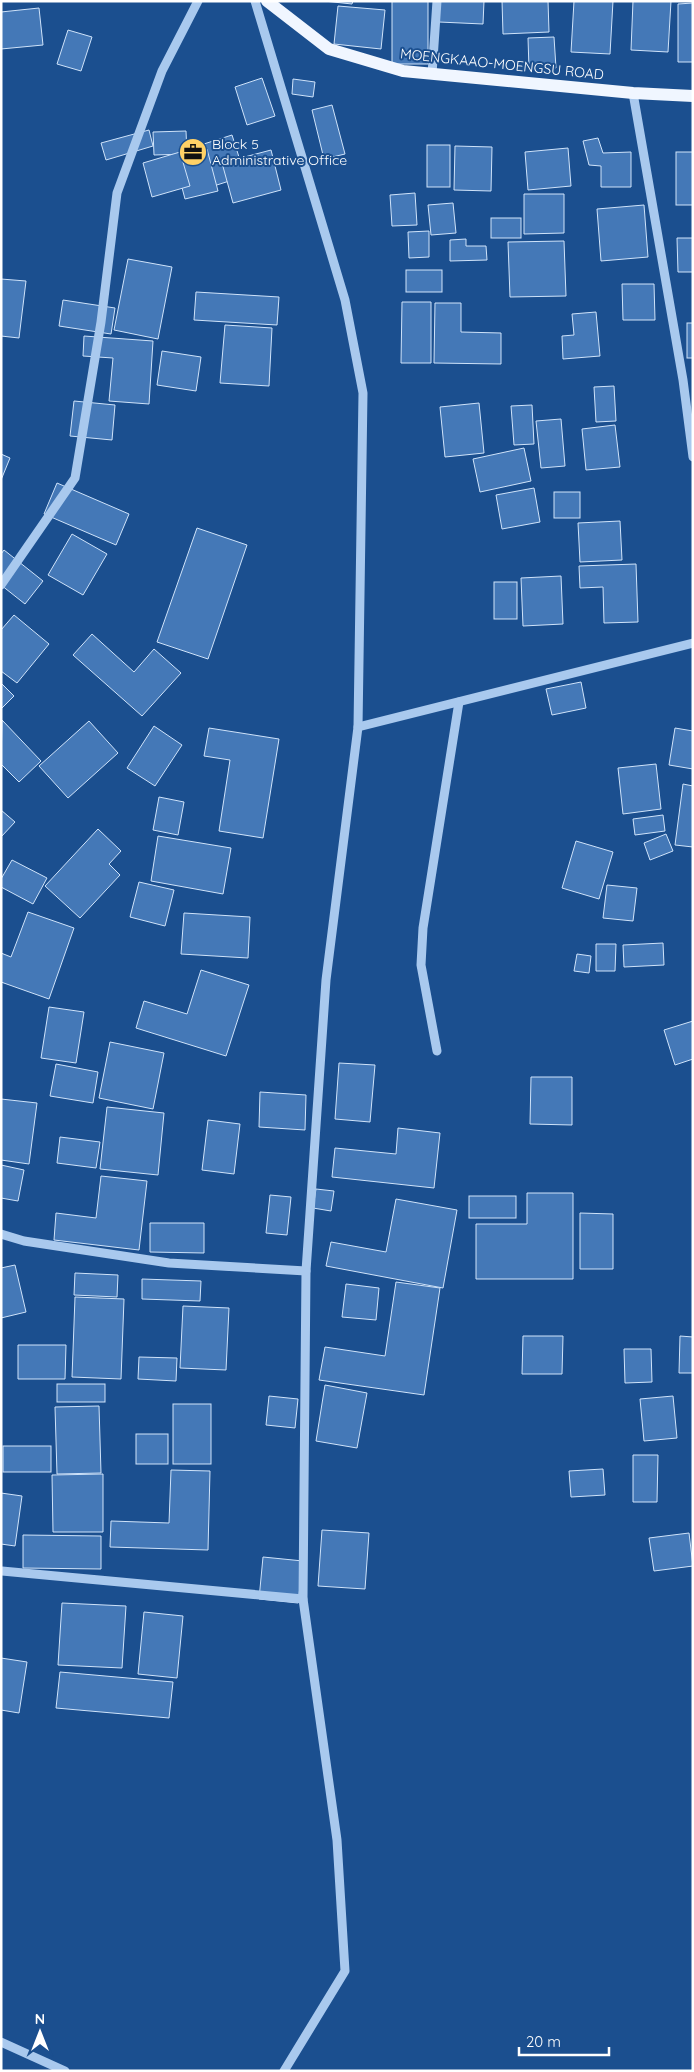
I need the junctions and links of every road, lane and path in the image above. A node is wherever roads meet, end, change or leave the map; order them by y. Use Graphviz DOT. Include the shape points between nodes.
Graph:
graph roads {
  1 [pos="198,1"];
  2 [pos="255,1"];
  3 [pos="267,1"];
  4 [pos="437,1"];
  5 [pos="432,74"];
  6 [pos="633,93"];
  7 [pos="693,96"];
  8 [pos="683,380"];
  9 [pos="693,380"];
  10 [pos="693,457"];
  11 [pos="1,584"];
  12 [pos="693,643"];
  13 [pos="459,702"];
  14 [pos="358,727"];
  15 [pos="437,1051"];
  16 [pos="1,1234"];
  17 [pos="306,1271"];
  18 [pos="2,1571"];
  19 [pos="303,1599"];
  20 [pos="1,2042"];
  21 [pos="65,2071"];
  22 [pos="284,2071"];
  1 -- 11 [label="street" via="162,71 117,193 101,322 75,478"];
  2 -- 14 [label="street" via="346,300 363,393"];
  3 -- 5 [label="main road, MOENGKAAO-MOENGSU ROAD" via="329,49 403,71"];
  4 -- 5 [label="street"];
  5 -- 6 [label="main road, MOENGKAAO-MOENGSU ROAD"];
  6 -- 7 [label="main road, MOENGKAAO-MOENGSU ROAD"];
  6 -- 8 [label="street"];
  8 -- 9 [label="street"];
  8 -- 10 [label="street"];
  12 -- 13 [label="street"];
  13 -- 14 [label="street"];
  13 -- 15 [label="street" via="423,928 421,964"];
  14 -- 17 [label="street" via="326,980"];
  16 -- 17 [label="street" via="24,1241 169,1263"];
  17 -- 19 [label="street"];
  18 -- 19 [label="street"];
  19 -- 22 [label="street" via="337,1840 344,1971"];
  20 -- 21 [label="street"];
}
